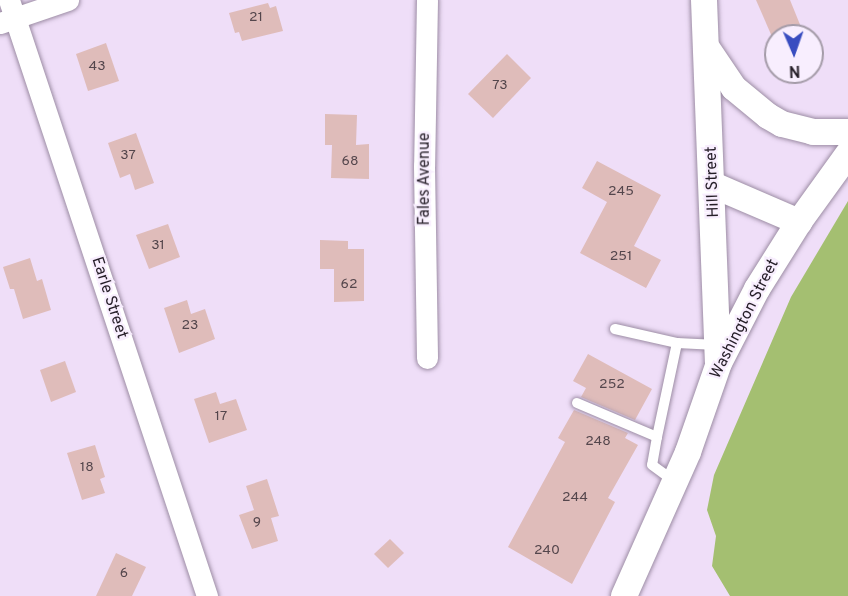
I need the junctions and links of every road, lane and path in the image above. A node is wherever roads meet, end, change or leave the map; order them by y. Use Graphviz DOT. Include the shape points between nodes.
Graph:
graph roads {
  1 [pos="68,0"];
  2 [pos="427,0"];
  3 [pos="704,0"];
  4 [pos="8,13"];
  5 [pos="707,48"];
  6 [pos="848,132"];
  7 [pos="848,154"];
  8 [pos="713,185"];
  9 [pos="799,222"];
  10 [pos="615,330"];
  11 [pos="676,343"];
  12 [pos="718,354"];
  13 [pos="427,358"];
  14 [pos="577,404"];
  15 [pos="657,437"];
  16 [pos="675,482"];
  17 [pos="207,596"];
  18 [pos="624,596"];
  1 -- 4 [label="street"];
  2 -- 13 [label="street, Fales Avenue"];
  3 -- 5 [label="street, Hill Street"];
  4 -- 17 [label="street, Earle Street"];
  5 -- 6 [label="street" via="734,88 768,116 813,132"];
  5 -- 8 [label="street, Hill Street"];
  7 -- 9 [label="street, Washington Street"];
  8 -- 9 [label="street"];
  8 -- 12 [label="street, Hill Street"];
  9 -- 12 [label="street, Washington Street"];
  10 -- 11 [label="lane"];
  11 -- 12 [label="lane"];
  11 -- 15 [label="lane"];
  12 -- 16 [label="street, Washington Street"];
  14 -- 15 [label="lane"];
  15 -- 16 [label="lane" via="652,465"];
  16 -- 18 [label="street, Washington Street"];
}
